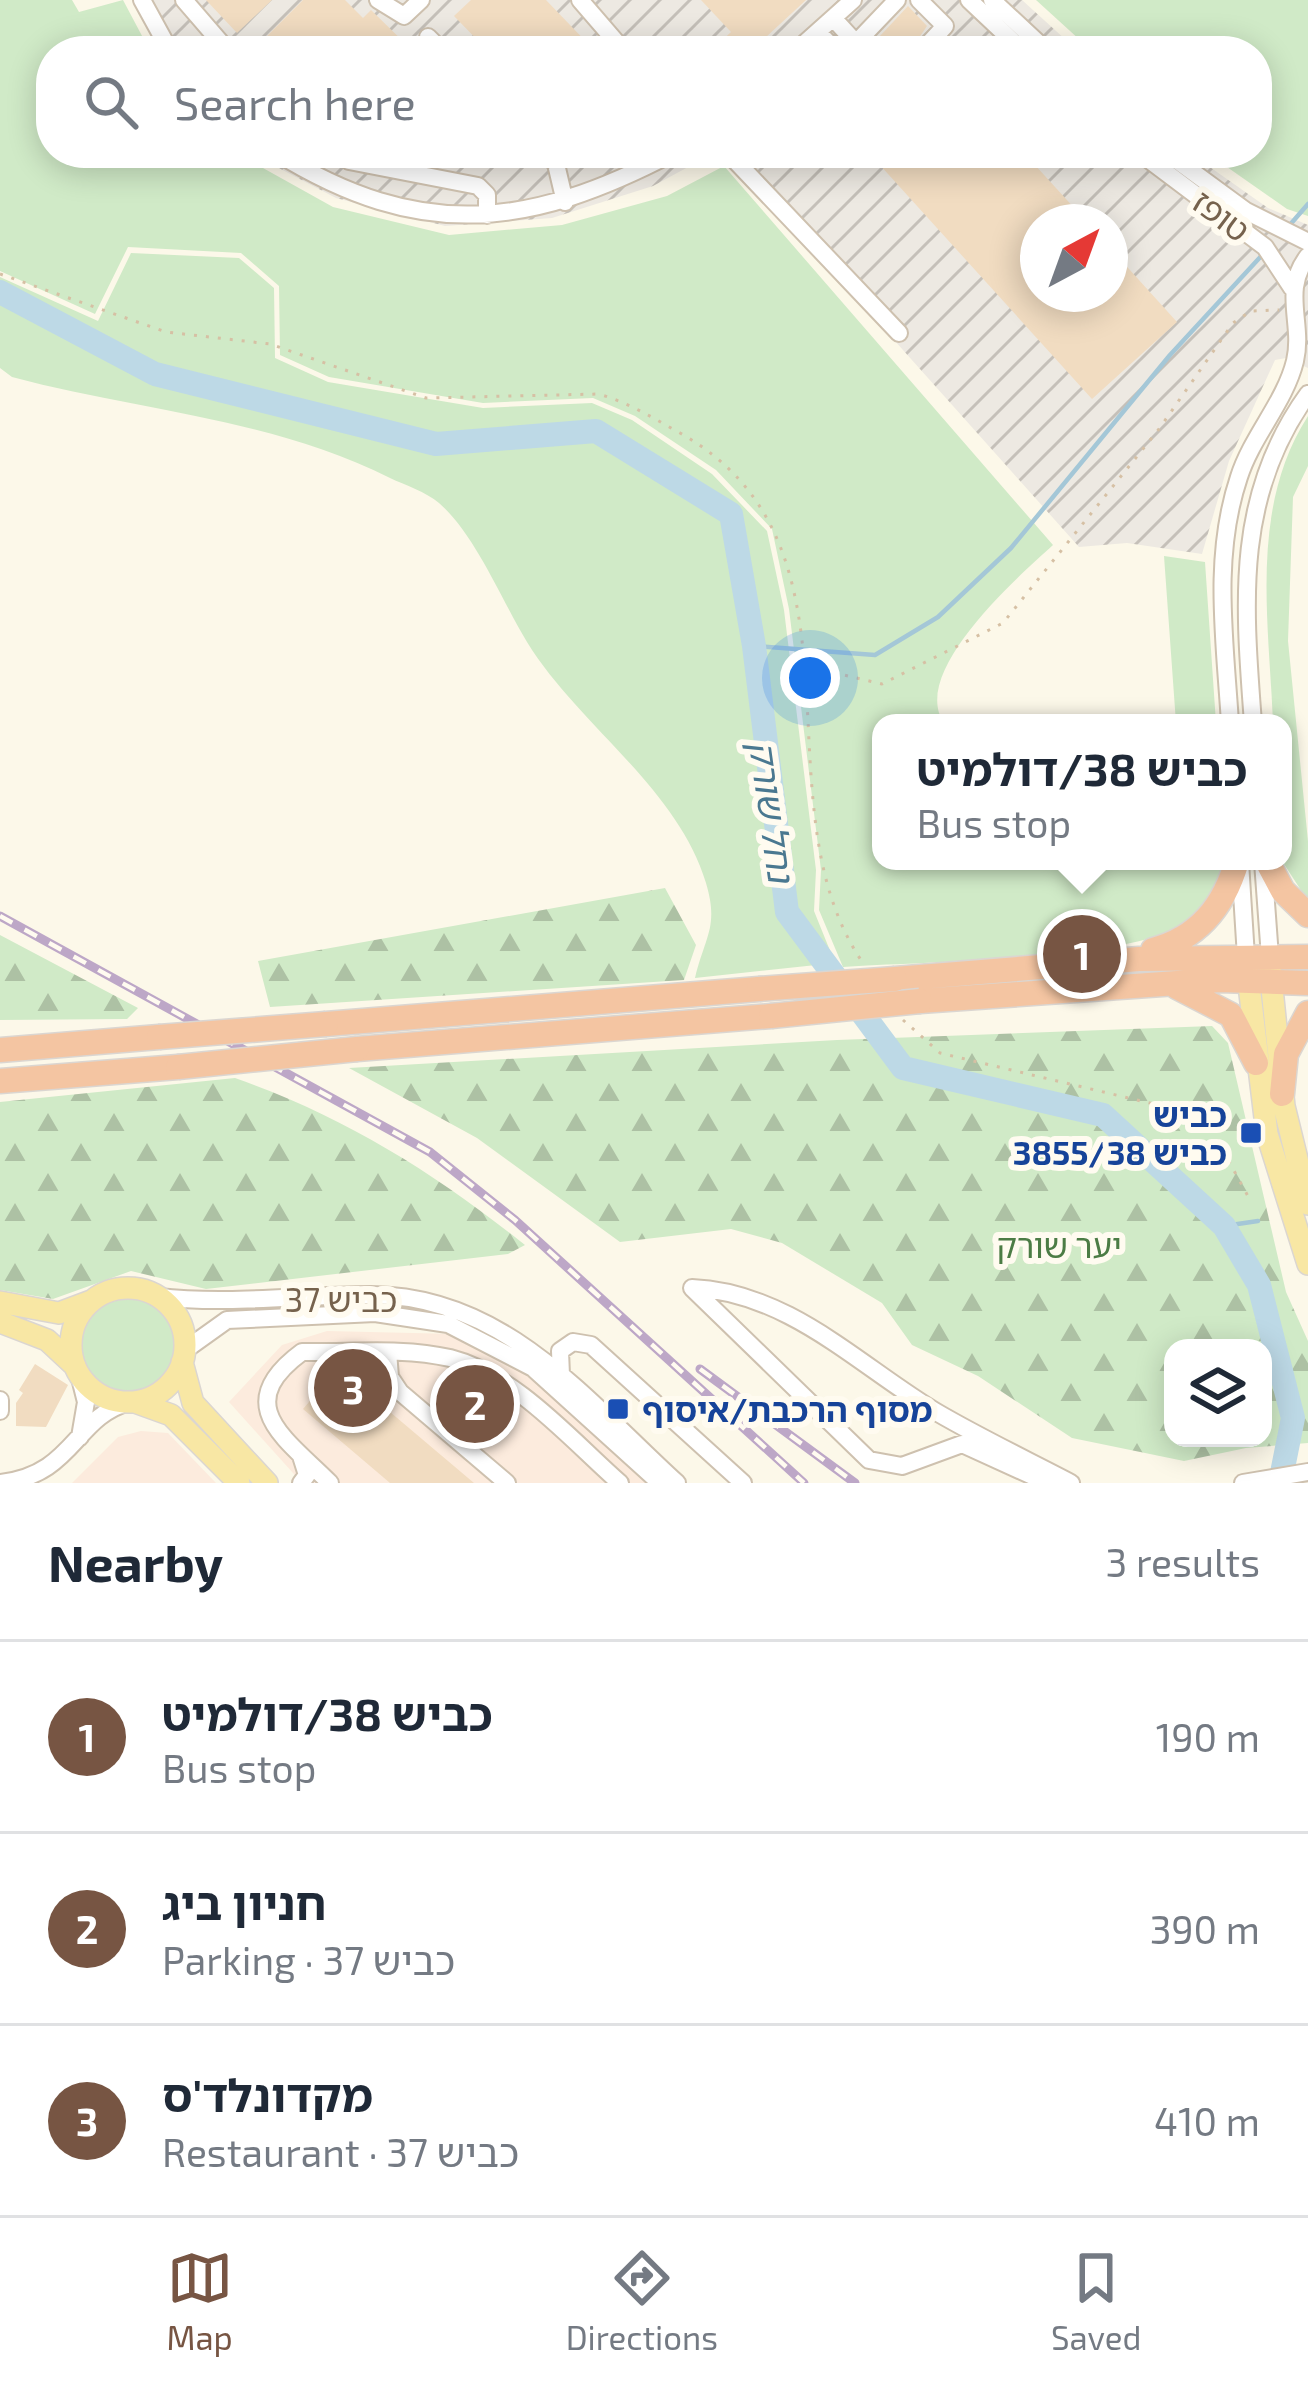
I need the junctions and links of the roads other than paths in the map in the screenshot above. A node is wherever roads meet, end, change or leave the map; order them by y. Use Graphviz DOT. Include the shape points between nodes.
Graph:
graph roads {
  1 [pos="142,0"];
  2 [pos="184,0"];
  3 [pos="378,0"];
  4 [pos="421,0"];
  5 [pos="580,0"];
  6 [pos="897,0"];
  7 [pos="920,0"];
  8 [pos="969,0"];
  9 [pos="992,0"];
  10 [pos="838,8"];
  11 [pos="818,32"];
  12 [pos="162,36"];
  13 [pos="215,36"];
  14 [pos="611,36"];
  15 [pos="813,36"];
  16 [pos="822,36"];
  17 [pos="852,36"];
  18 [pos="863,36"];
  19 [pos="936,36"];
  20 [pos="1007,36"];
  21 [pos="1031,36"];
  22 [pos="301,168"];
  23 [pos="386,168"];
  24 [pos="558,168"];
  25 [pos="640,168"];
  26 [pos="742,168"];
  27 [pos="1160,168"];
  28 [pos="1187,168"];
  29 [pos="565,202"];
  30 [pos="487,214"];
  31 [pos="1308,242"];
  32 [pos="1308,256"];
  33 [pos="1292,288"];
  34 [pos="1293,312"];
  35 [pos="899,333"];
  36 [pos="1308,340"];
  37 [pos="1308,394"];
  38 [pos="1229,714"];
  39 [pos="1252,714"];
  40 [pos="1234,870"];
  41 [pos="1240,870"];
  42 [pos="1264,870"];
  43 [pos="1270,870"];
  44 [pos="1308,915"];
  45 [pos="1308,957"];
  46 [pos="1106,962"];
  47 [pos="1259,969"];
  48 [pos="1308,983"];
  49 [pos="1157,984"];
  50 [pos="1308,1013"];
  51 [pos="0,1049"];
  52 [pos="1256,1064"];
  53 [pos="0,1081"];
  54 [pos="1282,1094"];
  55 [pos="1308,1204"];
  56 [pos="1308,1264"];
  57 [pos="158,1297"];
  58 [pos="92,1301"];
  59 [pos="0,1302"];
  60 [pos="0,1322"];
  61 [pos="388,1352"];
  62 [pos="184,1356"];
  63 [pos="78,1370"];
  64 [pos="561,1376"];
  65 [pos="0,1400"];
  66 [pos="132,1402"];
  67 [pos="0,1411"];
  68 [pos="79,1441"];
  69 [pos="298,1450"];
  70 [pos="1305,1472"];
  71 [pos="231,1479"];
  72 [pos="0,1483"];
  73 [pos="267,1483"];
  74 [pos="301,1483"];
  75 [pos="330,1483"];
  76 [pos="507,1483"];
  77 [pos="620,1483"];
  78 [pos="660,1483"];
  79 [pos="677,1483"];
  80 [pos="743,1483"];
  81 [pos="1048,1483"];
  82 [pos="1071,1483"];
  83 [pos="1244,1483"];
  1 -- 12 [label="street"];
  2 -- 13 [label="street"];
  3 -- 4 [label="street" via="404,16"];
  5 -- 14 [label="street"];
  6 -- 18 [label="street"];
  7 -- 19 [label="street" via="945,26"];
  8 -- 20 [label="street"];
  9 -- 21 [label="street"];
  10 -- 11 [label="street"];
  10 -- 17 [label="street"];
  11 -- 15 [label="street"];
  11 -- 16 [label="street"];
  22 -- 30 [label="street" via="422,212"];
  23 -- 30 [label="street" via="478,186"];
  24 -- 29 [label="street"];
  25 -- 29 [label="street"];
  26 -- 35 [label="street"];
  27 -- 33 [label="street, טופז" via="1264,248"];
  28 -- 31 [label="street, טופז" via="1246,212"];
  29 -- 30 [label="street"];
  32 -- 33 [label="street"];
  33 -- 34 [label="street"];
  34 -- 36 [label="street"];
  34 -- 38 [label="street" via="1294,367 1246,455 1227,521"];
  37 -- 39 [label="street" via="1272,454 1250,522 1244,590"];
  40 -- 46 [label="highway" via="1198,929 1177,943"];
  41 -- 47 [label="street"];
  42 -- 47 [label="street"];
  43 -- 44 [label="highway"];
  45 -- 47 [label="highway"];
  46 -- 47 [label="highway"];
  46 -- 51 [label="highway, bridge"];
  47 -- 48 [label="highway"];
  47 -- 49 [label="highway"];
  47 -- 52 [label="main road"];
  47 -- 54 [label="main road"];
  49 -- 52 [label="highway" via="1221,1007 1246,1036"];
  49 -- 53 [label="highway, bridge"];
  50 -- 54 [label="highway" via="1286,1054"];
  52 -- 56 [label="main road" via="1274,1164"];
  54 -- 55 [label="main road"];
  57 -- 58 [label="main road" via="124,1288"];
  57 -- 62 [label="main road" via="179,1319"];
  57 -- 64 [label="street, כביש 37" via="416,1298 512,1334"];
  58 -- 59 [label="main road" via="59,1312"];
  58 -- 63 [label="main road" via="72,1335"];
  60 -- 63 [label="main road" via="47,1340"];
  61 -- 69 [label="street" via="302,1352 287,1364 263,1403"];
  61 -- 76 [label="street" via="400,1392"];
  61 -- 77 [label="street" via="484,1372"];
  62 -- 66 [label="main road" via="163,1390"];
  62 -- 73 [label="main road" via="193,1403"];
  62 -- 78 [label="street, כביש 37" via="227,1320 375,1313 448,1324 533,1368"];
  63 -- 66 [label="main road" via="104,1396"];
  63 -- 68 [label="street" via="86,1408"];
  64 -- 79 [label="street, כביש 37"];
  64 -- 80 [label="street" via="560,1351 573,1342 591,1345"];
  65 -- 67 [label="street"];
  66 -- 68 [label="street" via="103,1414"];
  66 -- 71 [label="main road" via="171,1415"];
  68 -- 72 [label="street" via="42,1473"];
  69 -- 74 [label="street" via="307,1465"];
  69 -- 75 [label="street"];
  70 -- 83 [label="street"];
  81 -- 82 [label="street" via="962,1444 902,1466 869,1460 692,1288 732,1290 805,1324 937,1412"];
}
